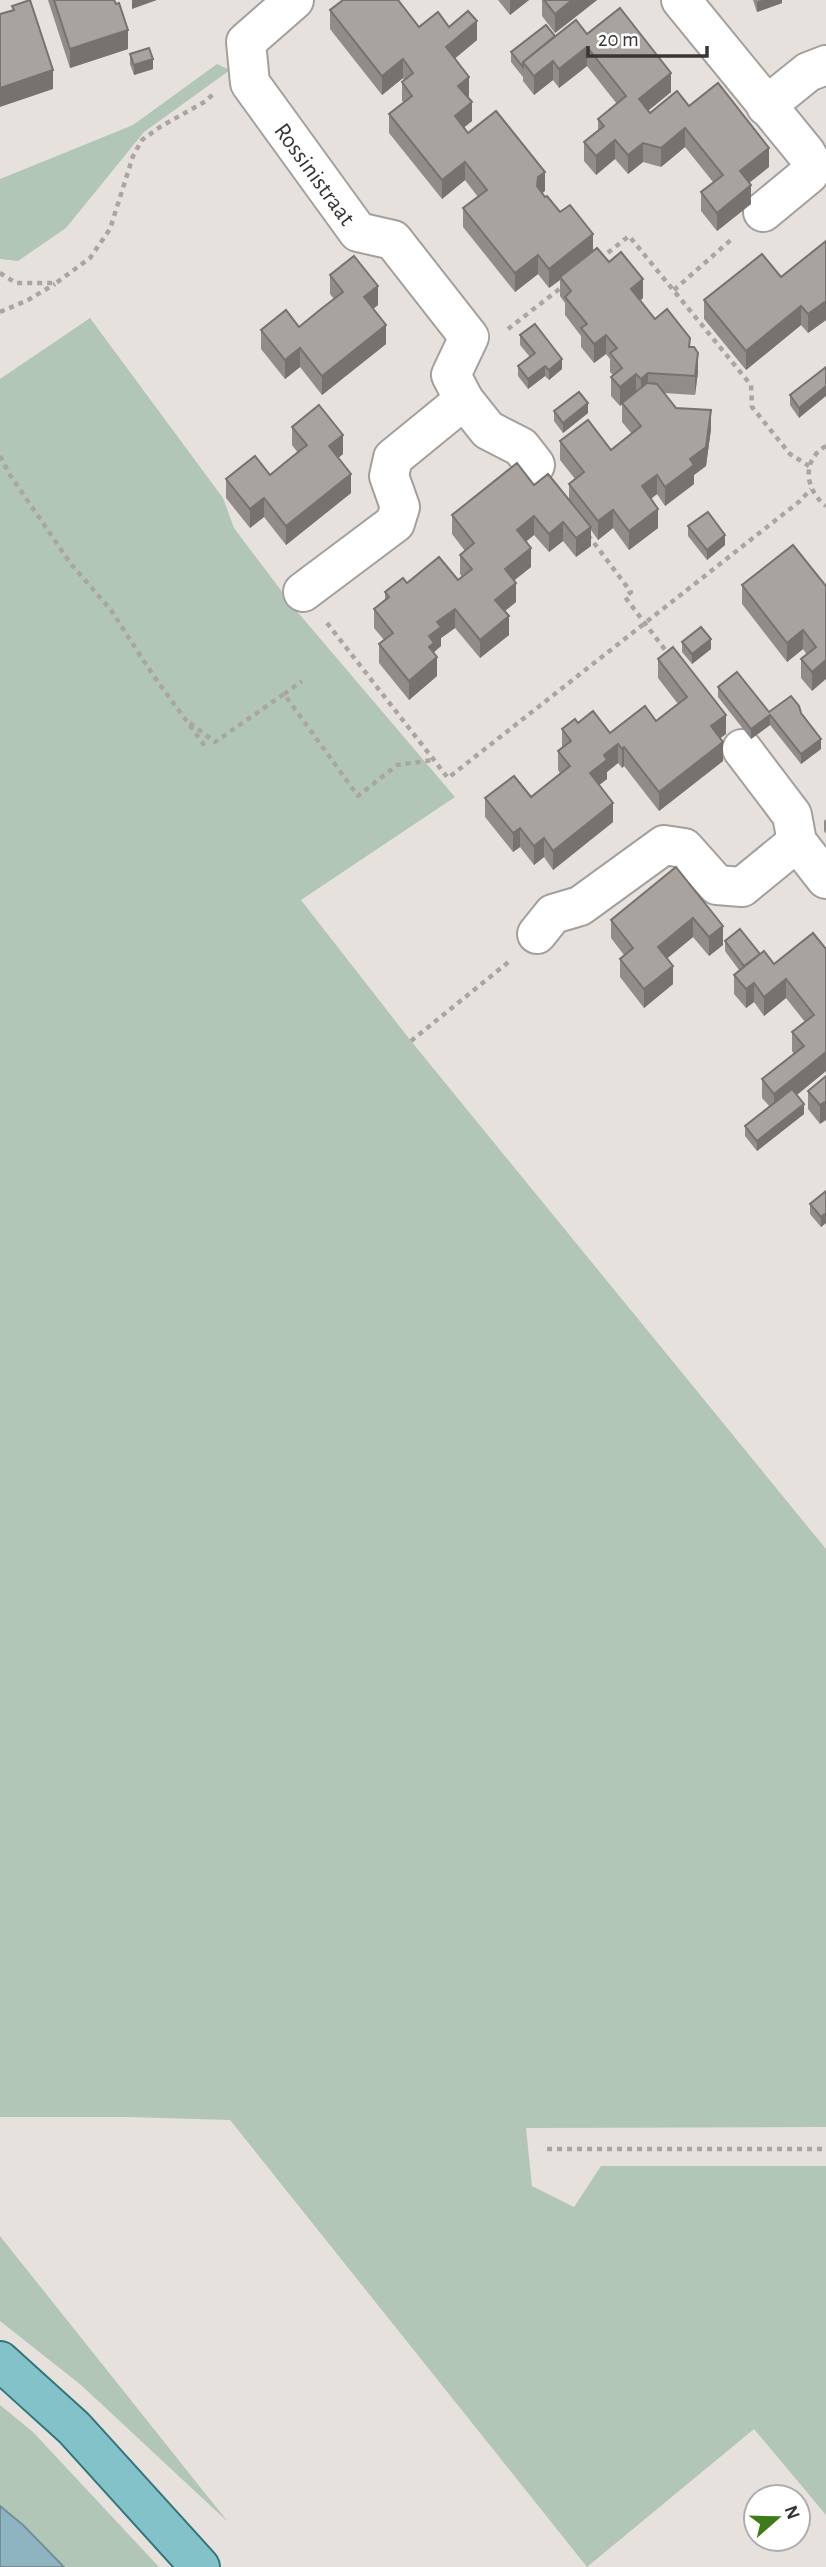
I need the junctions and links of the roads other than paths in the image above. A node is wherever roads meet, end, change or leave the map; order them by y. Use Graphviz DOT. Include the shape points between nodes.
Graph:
graph roads {
  1 [pos="294,0"];
  2 [pos="681,0"];
  3 [pos="826,65"];
  4 [pos="766,106"];
  5 [pos="763,212"];
  6 [pos="464,400"];
  7 [pos="535,465"];
  8 [pos="303,592"];
  9 [pos="742,749"];
  10 [pos="797,842"];
  11 [pos="826,879"];
  12 [pos="537,934"];
  13 [pos="0,2361"];
  14 [pos="200,2567"];
  1 -- 6 [label="street, Rossinistraat" via="246,42 250,83 358,232 393,240 468,337 451,375"];
  2 -- 4 [label="street"];
  3 -- 4 [label="street" via="808,72"];
  4 -- 5 [label="street" via="812,164 809,174"];
  6 -- 7 [label="street" via="488,430 521,447"];
  6 -- 8 [label="street" via="393,458 389,477 400,507 395,523"];
  9 -- 10 [label="street" via="792,815"];
  10 -- 11 [label="street"];
  10 -- 12 [label="street" via="742,887 717,885 684,848 664,845 580,906 553,914"];
  13 -- 14 [label="main road" via="74,2428"];
}
